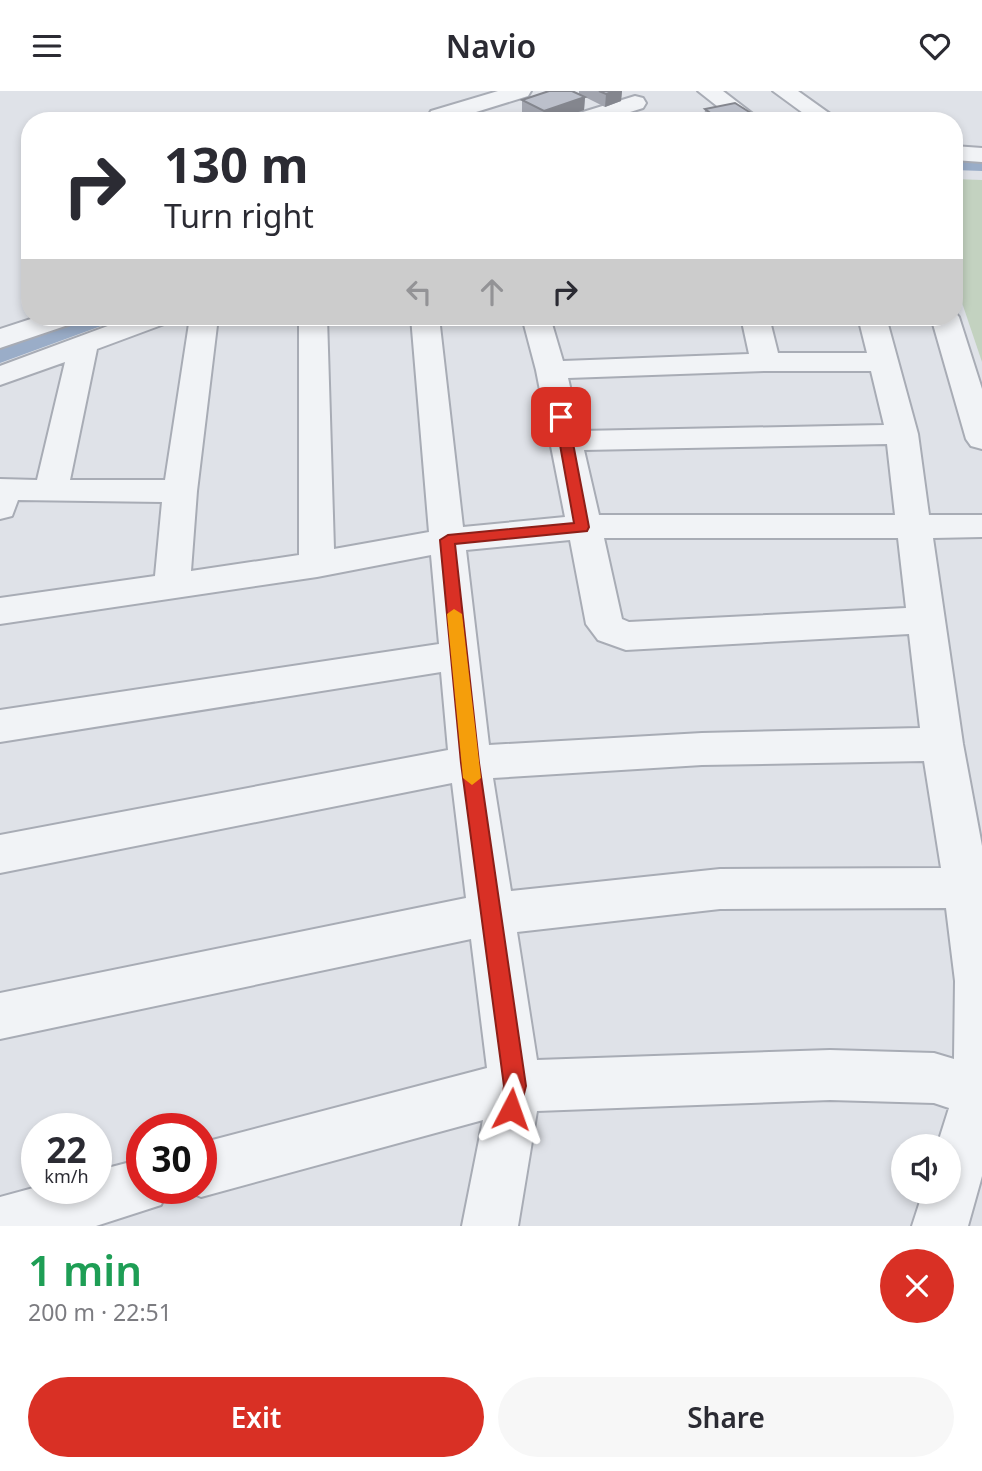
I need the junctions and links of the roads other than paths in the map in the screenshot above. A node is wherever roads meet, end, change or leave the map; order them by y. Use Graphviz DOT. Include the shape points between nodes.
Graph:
graph roads {
  1 [pos="520,91"];
  2 [pos="709,91"];
  3 [pos="784,91"];
  4 [pos="627,97"];
  5 [pos="436,112"];
  6 [pos="596,112"];
  7 [pos="646,112"];
  8 [pos="738,112"];
  9 [pos="816,112"];
  10 [pos="963,154"];
  11 [pos="982,155"];
  12 [pos="38,326"];
  13 [pos="133,326"];
  14 [pos="203,326"];
  15 [pos="313,326"];
  16 [pos="426,326"];
  17 [pos="539,326"];
  18 [pos="757,326"];
  19 [pos="874,326"];
  20 [pos="948,326"];
  21 [pos="0,339"];
  22 [pos="85,344"];
  23 [pos="765,362"];
  24 [pos="884,362"];
  25 [pos="551,370"];
  26 [pos="0,376"];
  27 [pos="902,434"];
  28 [pos="982,439"];
  29 [pos="567,441"];
  30 [pos="51,491"];
  31 [pos="180,491"];
  32 [pos="1,495"];
  33 [pos="912,524"];
  34 [pos="982,526"];
  35 [pos="582,527"];
  36 [pos="448,540"];
  37 [pos="317,565"];
  38 [pos="172,586"];
  39 [pos="0,611"];
  40 [pos="925,620"];
  41 [pos="458,655"];
  42 [pos="0,726"];
  43 [pos="942,744"];
  44 [pos="470,763"];
  45 [pos="970,834"];
  46 [pos="0,854"];
  47 [pos="966,888"];
  48 [pos="491,914"];
  49 [pos="980,982"];
  50 [pos="0,1016"];
  51 [pos="515,1086"];
  52 [pos="981,1092"];
  53 [pos="217,1166"];
  54 [pos="126,1191"];
  55 [pos="0,1225"];
  56 [pos="490,1226"];
  57 [pos="940,1226"];
  1 -- 5 [label="street"];
  2 -- 8 [label="street"];
  3 -- 9 [label="street"];
  4 -- 6 [label="street"];
  4 -- 7 [label="street"];
  10 -- 11 [label="street"];
  12 -- 21 [label="street"];
  13 -- 22 [label="street"];
  14 -- 31 [label="street"];
  15 -- 37 [label="street"];
  16 -- 36 [label="street"];
  17 -- 25 [label="street"];
  18 -- 23 [label="street"];
  19 -- 24 [label="street"];
  20 -- 28 [label="street"];
  22 -- 26 [label="street"];
  22 -- 30 [label="street"];
  23 -- 24 [label="street"];
  23 -- 25 [label="street"];
  24 -- 27 [label="street"];
  25 -- 29 [label="street"];
  27 -- 29 [label="street"];
  27 -- 33 [label="street"];
  29 -- 35 [label="street"];
  30 -- 31 [label="street"];
  30 -- 32 [label="street"];
  31 -- 38 [label="street"];
  33 -- 34 [label="street"];
  33 -- 35 [label="street"];
  33 -- 40 [label="street"];
  35 -- 36 [label="street"];
  35 -- 40 [label="street" via="605,624 620,635"];
  36 -- 37 [label="street"];
  36 -- 41 [label="street"];
  37 -- 38 [label="street"];
  38 -- 39 [label="street"];
  40 -- 43 [label="street"];
  41 -- 42 [label="street"];
  41 -- 44 [label="street"];
  43 -- 44 [label="street" via="702,749"];
  43 -- 45 [label="street"];
  44 -- 46 [label="street"];
  44 -- 48 [label="street"];
  45 -- 47 [label="street"];
  47 -- 48 [label="street" via="720,889"];
  47 -- 49 [label="street"];
  48 -- 50 [label="street"];
  48 -- 51 [label="street"];
  49 -- 52 [label="street"];
  51 -- 52 [label="street" via="830,1075 934,1078"];
  51 -- 53 [label="street"];
  51 -- 56 [label="street"];
  52 -- 57 [label="street"];
  54 -- 55 [label="street"];
}
